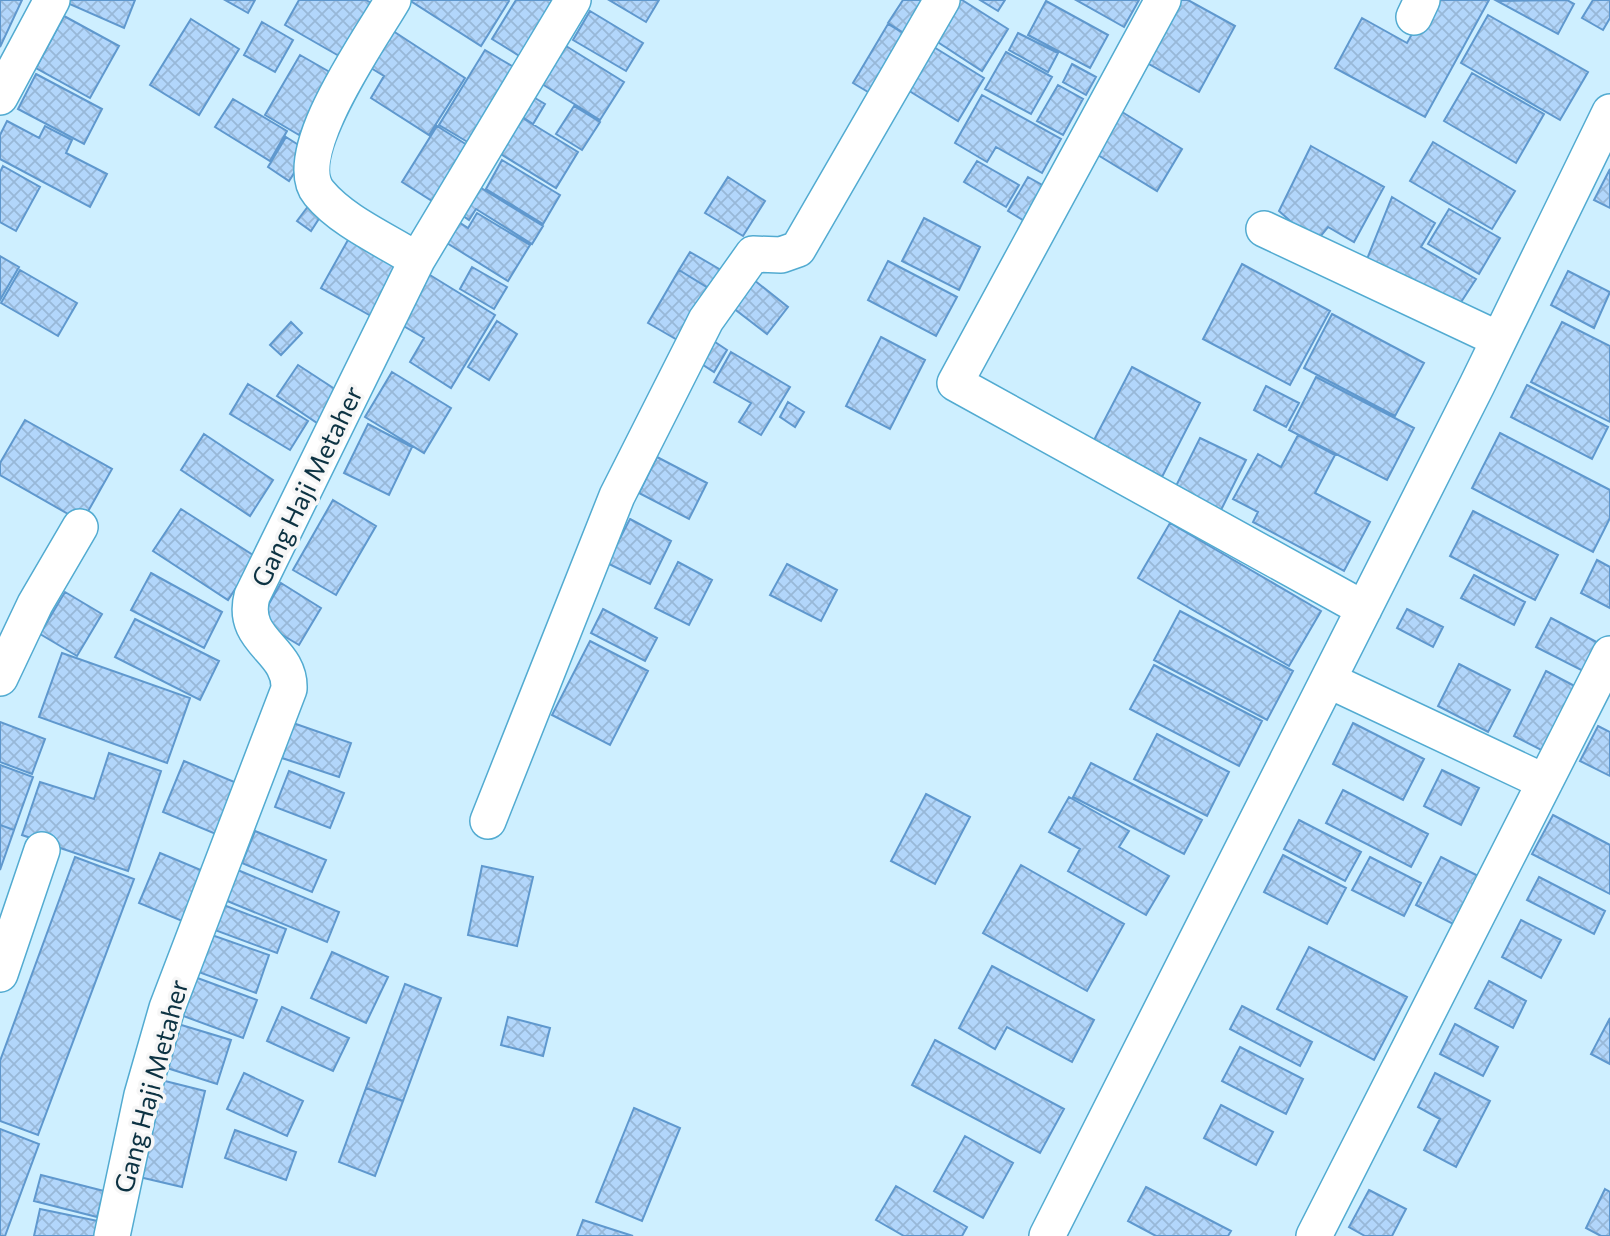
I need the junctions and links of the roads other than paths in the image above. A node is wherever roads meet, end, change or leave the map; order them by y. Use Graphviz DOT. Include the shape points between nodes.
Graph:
graph roads {
  1 [pos="52,0"];
  2 [pos="393,0"];
  3 [pos="573,0"];
  4 [pos="942,0"];
  5 [pos="1163,0"];
  6 [pos="0,97"];
  7 [pos="1610,112"];
  8 [pos="1264,229"];
  9 [pos="417,260"];
  10 [pos="1498,339"];
  11 [pos="80,527"];
  12 [pos="1364,609"];
  13 [pos="1610,654"];
  14 [pos="0,678"];
  15 [pos="1328,680"];
  16 [pos="1545,782"];
  17 [pos="488,821"];
  18 [pos="42,850"];
  19 [pos="0,975"];
  20 [pos="112,1236"];
  21 [pos="1046,1236"];
  22 [pos="1314,1236"];
  1 -- 6 [label="street"];
  2 -- 9 [label="street" via="323,121 310,170 317,191 333,207"];
  3 -- 9 [label="street, Gang Haji Metaher"];
  4 -- 17 [label="street" via="798,249 781,255 752,254 706,320 617,496"];
  5 -- 12 [label="street" via="955,383"];
  7 -- 10 [label="street"];
  8 -- 10 [label="street"];
  9 -- 20 [label="street, Gang Haji Metaher" via="248,608 251,624 285,666 289,689 167,1008 139,1107"];
  10 -- 12 [label="street"];
  11 -- 14 [label="street" via="35,604"];
  12 -- 15 [label="street"];
  13 -- 16 [label="street"];
  15 -- 16 [label="street"];
  15 -- 21 [label="street"];
  16 -- 22 [label="street"];
  18 -- 19 [label="street"];
}
